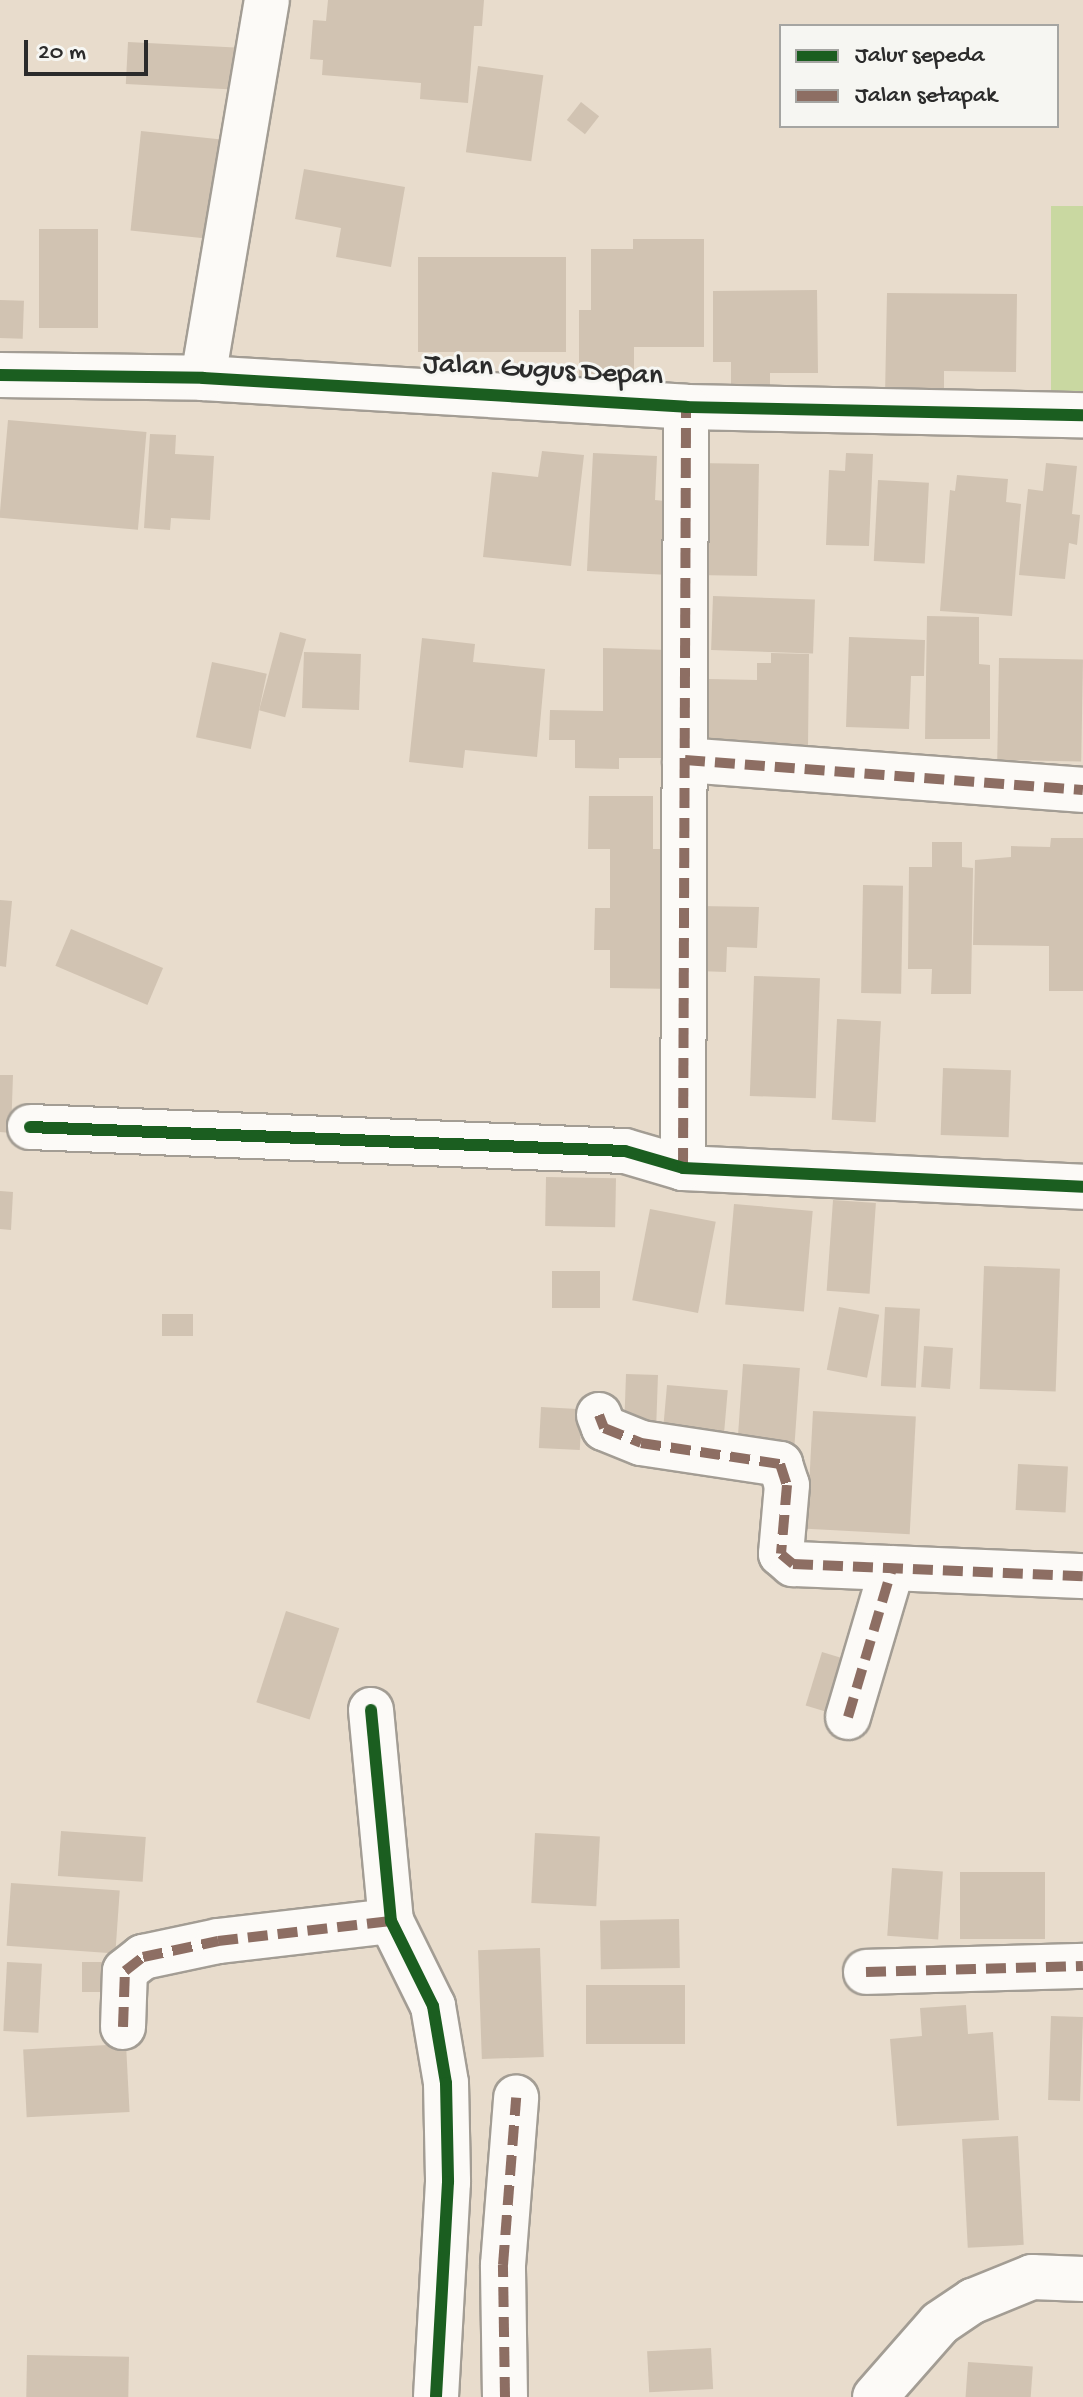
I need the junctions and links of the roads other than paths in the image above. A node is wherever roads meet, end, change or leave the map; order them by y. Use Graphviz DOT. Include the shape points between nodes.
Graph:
graph roads {
  1 [pos="267,0"];
  2 [pos="0,375"];
  3 [pos="203,378"];
  4 [pos="686,407"];
  5 [pos="1083,415"];
  6 [pos="685,760"];
  7 [pos="1083,790"];
  8 [pos="30,1127"];
  9 [pos="683,1168"];
  10 [pos="1083,1187"];
  11 [pos="599,1415"];
  12 [pos="892,1568"];
  13 [pos="1083,1576"];
  14 [pos="371,1710"];
  15 [pos="848,1717"];
  16 [pos="391,1921"];
  17 [pos="1083,1966"];
  18 [pos="866,1972"];
  19 [pos="123,2027"];
  20 [pos="516,2098"];
  21 [pos="1083,2279"];
  22 [pos="436,2397"];
  23 [pos="505,2397"];
  24 [pos="875,2397"];
  1 -- 3 [label="street"];
  2 -- 3 [label="street, Jalan Gugus Depan"];
  3 -- 4 [label="street, Jalan Gugus Depan"];
  4 -- 5 [label="street, Jalan Gugus Depan"];
  4 -- 6 [label="street"];
  6 -- 7 [label="street"];
  6 -- 9 [label="street"];
  8 -- 9 [label="street" via="625,1151"];
  9 -- 10 [label="street"];
  11 -- 12 [label="street" via="604,1428 641,1443 780,1464 787,1485 781,1554 787,1562"];
  12 -- 13 [label="street"];
  12 -- 15 [label="street"];
  14 -- 16 [label="street"];
  16 -- 19 [label="street" via="218,1941 143,1957 125,1971"];
  16 -- 22 [label="street" via="433,2006 446,2083 448,2182"];
  17 -- 18 [label="street"];
  20 -- 23 [label="street" via="503,2265"];
  21 -- 24 [label="street" via="1032,2277 973,2301 940,2323"];
}
